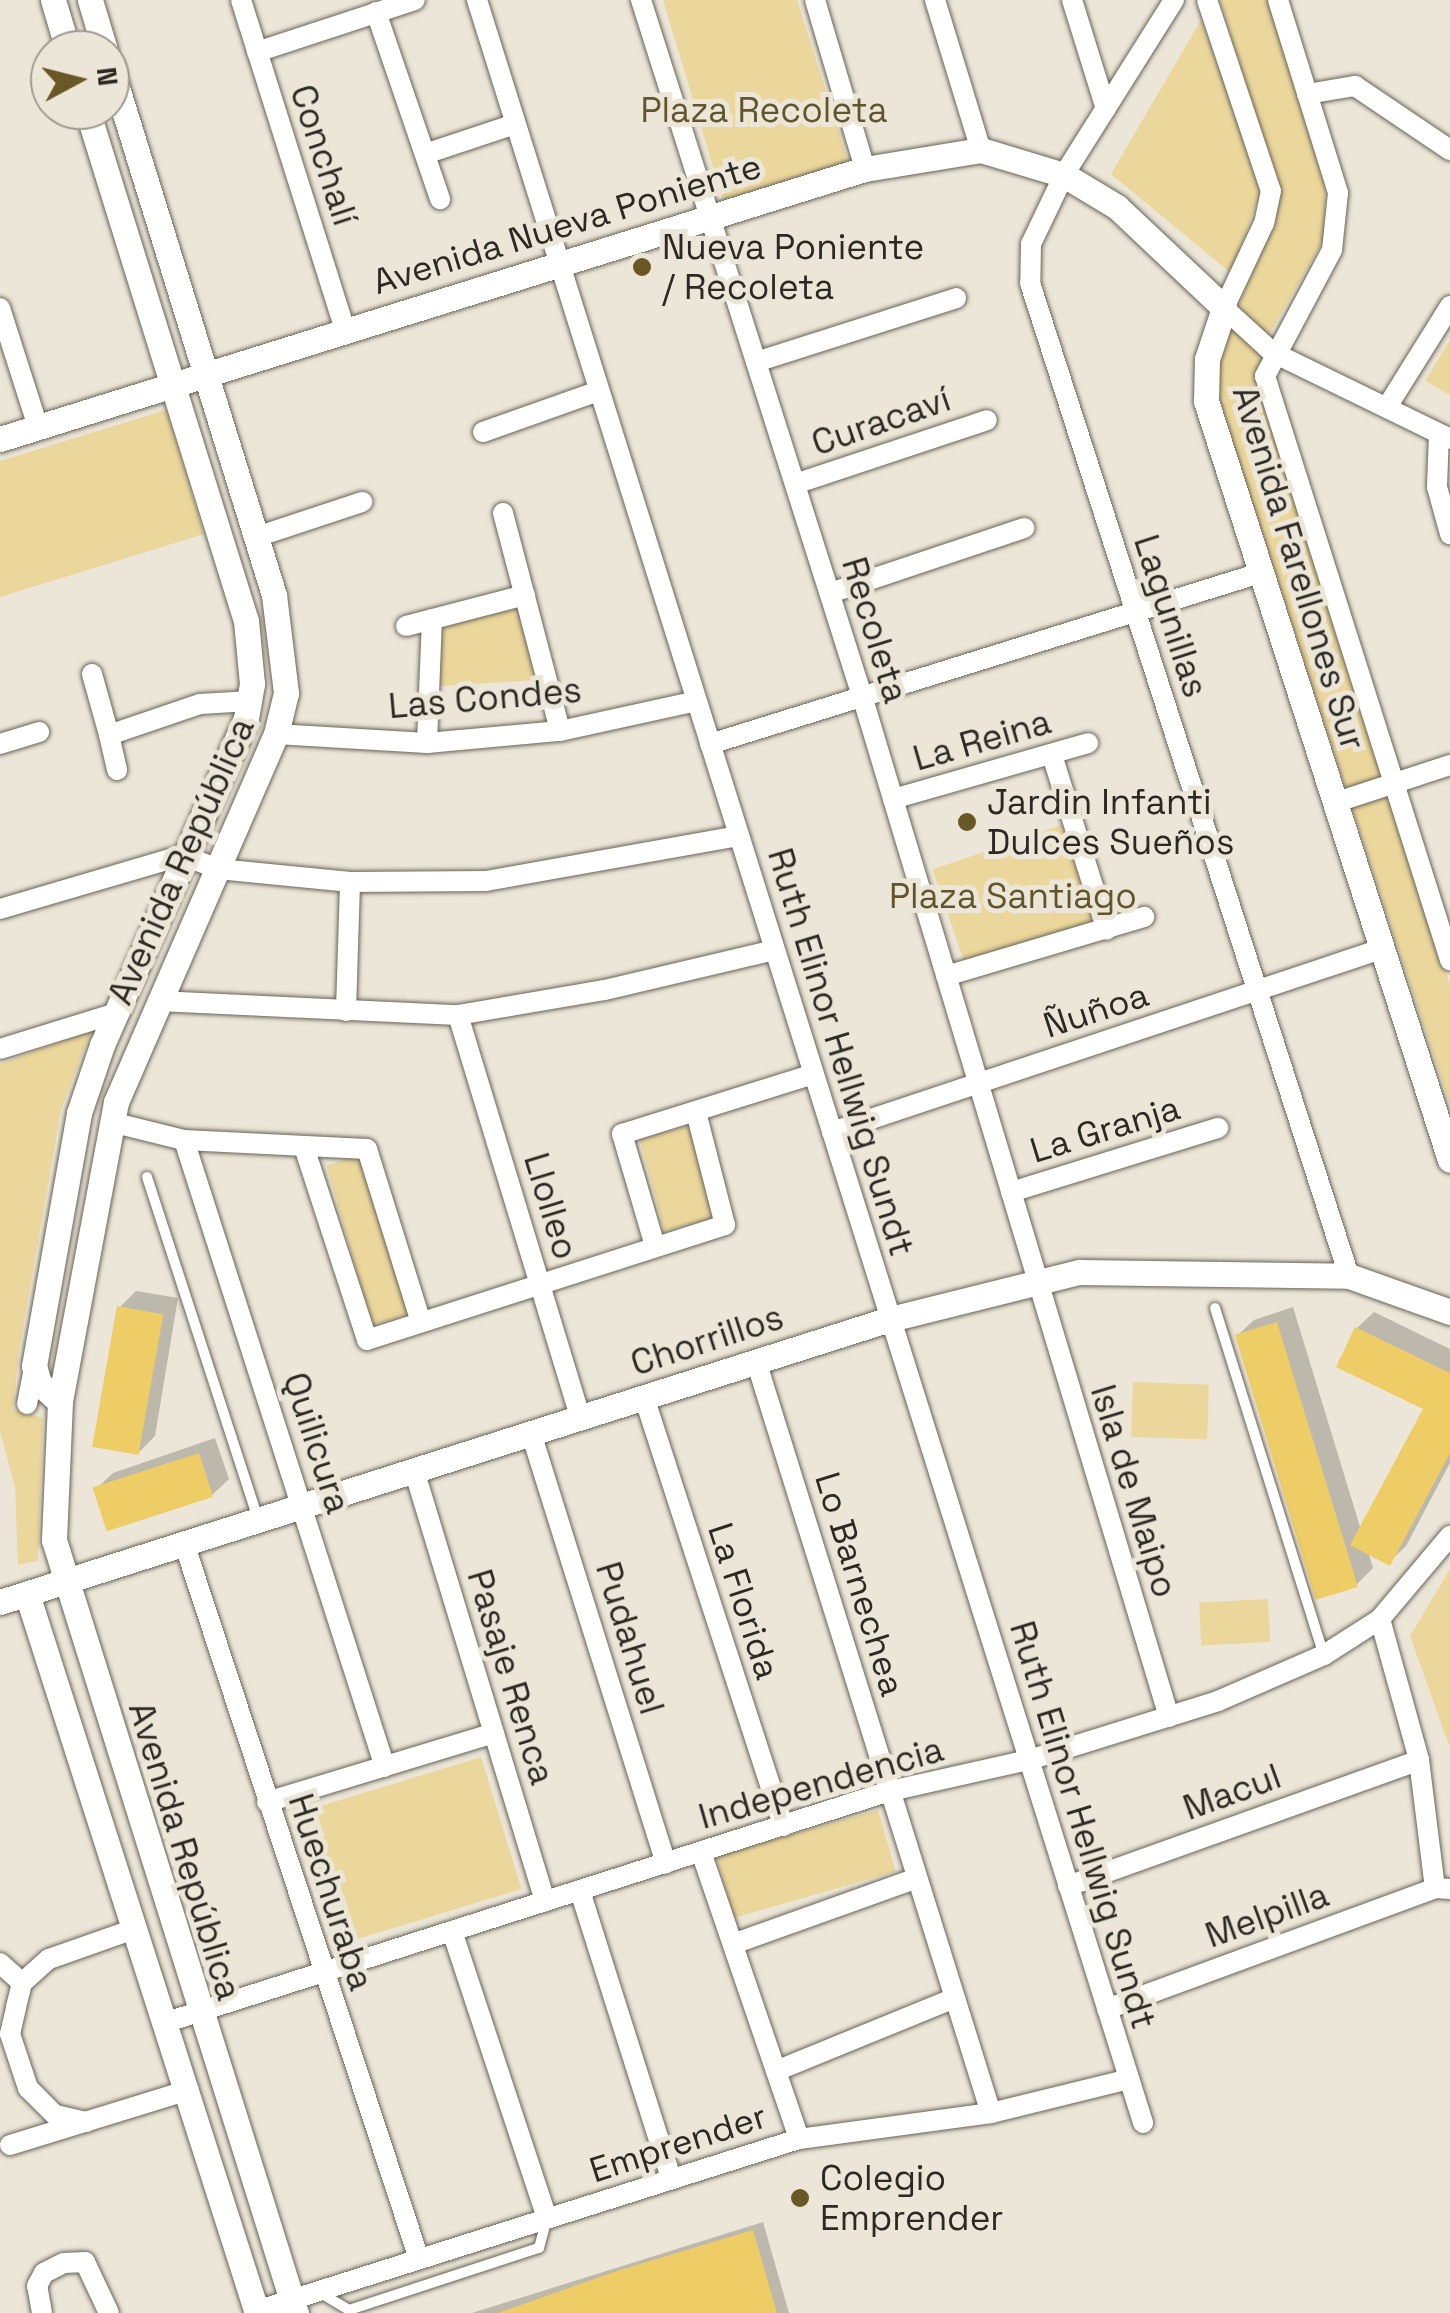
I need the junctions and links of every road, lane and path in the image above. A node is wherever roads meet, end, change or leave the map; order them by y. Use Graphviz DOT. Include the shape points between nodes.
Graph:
graph roads {
  1 [pos="53,0"];
  2 [pos="90,0"];
  3 [pos="241,0"];
  4 [pos="415,0"];
  5 [pos="476,0"];
  6 [pos="641,0"];
  7 [pos="816,0"];
  8 [pos="934,0"];
  9 [pos="1072,0"];
  10 [pos="1174,0"];
  11 [pos="1206,0"];
  12 [pos="1278,0"];
  13 [pos="376,12"];
  14 [pos="62,30"];
  15 [pos="100,30"];
  16 [pos="258,52"];
  17 [pos="1307,94"];
  18 [pos="1106,109"];
  19 [pos="515,124"];
  20 [pos="130,129"];
  21 [pos="93,130"];
  22 [pos="981,150"];
  23 [pos="1450,150"];
  24 [pos="425,154"];
  25 [pos="865,169"];
  26 [pos="1064,175"];
  27 [pos="440,199"];
  28 [pos="709,215"];
  29 [pos="559,262"];
  30 [pos="956,298"];
  31 [pos="1450,306"];
  32 [pos="0,308"];
  33 [pos="1224,308"];
  34 [pos="345,329"];
  35 [pos="1272,352"];
  36 [pos="756,362"];
  37 [pos="206,374"];
  38 [pos="173,384"];
  39 [pos="599,391"];
  40 [pos="1387,408"];
  41 [pos="988,420"];
  42 [pos="38,427"];
  43 [pos="483,432"];
  44 [pos="1444,436"];
  45 [pos="0,439"];
  46 [pos="795,484"];
  47 [pos="362,502"];
  48 [pos="503,513"];
  49 [pos="1024,528"];
  50 [pos="1450,534"];
  51 [pos="256,537"];
  52 [pos="1260,573"];
  53 [pos="830,593"];
  54 [pos="525,595"];
  55 [pos="1135,610"];
  56 [pos="432,619"];
  57 [pos="406,626"];
  58 [pos="92,674"];
  59 [pos="863,698"];
  60 [pos="251,700"];
  61 [pos="696,701"];
  62 [pos="560,730"];
  63 [pos="39,732"];
  64 [pos="276,734"];
  65 [pos="109,735"];
  66 [pos="427,743"];
  67 [pos="1088,743"];
  68 [pos="0,744"];
  69 [pos="710,744"];
  70 [pos="1052,755"];
  71 [pos="1450,765"];
  72 [pos="117,770"];
  73 [pos="1392,784"];
  74 [pos="893,799"];
  75 [pos="1334,804"];
  76 [pos="739,836"];
  77 [pos="183,855"];
  78 [pos="218,869"];
  79 [pos="350,882"];
  80 [pos="0,909"];
  81 [pos="1144,917"];
  82 [pos="1107,930"];
  83 [pos="774,950"];
  84 [pos="1381,950"];
  85 [pos="1450,960"];
  86 [pos="946,976"];
  87 [pos="1258,991"];
  88 [pos="158,1001"];
  89 [pos="346,1011"];
  90 [pos="116,1013"];
  91 [pos="458,1015"];
  92 [pos="0,1048"];
  93 [pos="813,1074"];
  94 [pos="977,1083"];
  95 [pos="696,1112"];
  96 [pos="111,1122"];
  97 [pos="1218,1128"];
  98 [pos="832,1132"];
  99 [pos="184,1140"];
  100 [pos="304,1147"];
  101 [pos="1450,1160"];
  102 [pos="147,1177"];
  103 [pos="1011,1192"];
  104 [pos="655,1246"];
  105 [pos="54,1248"];
  106 [pos="84,1262"];
  107 [pos="1349,1276"];
  108 [pos="540,1284"];
  109 [pos="1036,1284"];
  110 [pos="1214,1308"];
  111 [pos="1450,1312"];
  112 [pos="890,1319"];
  113 [pos="421,1322"];
  114 [pos="36,1360"];
  115 [pos="756,1362"];
  116 [pos="644,1397"];
  117 [pos="60,1402"];
  118 [pos="27,1404"];
  119 [pos="580,1418"];
  120 [pos="531,1433"];
  121 [pos="414,1470"];
  122 [pos="303,1506"];
  123 [pos="258,1520"];
  124 [pos="1450,1536"];
  125 [pos="184,1544"];
  126 [pos="65,1581"];
  127 [pos="27,1594"];
  128 [pos="0,1602"];
  129 [pos="1380,1619"];
  130 [pos="1324,1655"];
  131 [pos="1169,1717"];
  132 [pos="494,1733"];
  133 [pos="1029,1760"];
  134 [pos="1418,1760"];
  135 [pos="385,1767"];
  136 [pos="890,1792"];
  137 [pos="268,1802"];
  138 [pos="782,1826"];
  139 [pos="701,1852"];
  140 [pos="666,1863"];
  141 [pos="917,1878"];
  142 [pos="1068,1886"];
  143 [pos="1442,1888"];
  144 [pos="580,1890"];
  145 [pos="545,1902"];
  146 [pos="137,1928"];
  147 [pos="452,1931"];
  148 [pos="733,1944"];
  149 [pos="0,1962"];
  150 [pos="323,1972"];
  151 [pos="22,1983"];
  152 [pos="955,1998"];
  153 [pos="1107,2010"];
  154 [pos="198,2012"];
  155 [pos="167,2022"];
  156 [pos="776,2071"];
  157 [pos="1129,2080"];
  158 [pos="189,2090"];
  159 [pos="990,2113"];
  160 [pos="86,2122"];
  161 [pos="1143,2123"];
  162 [pos="799,2138"];
  163 [pos="10,2145"];
  164 [pos="671,2178"];
  165 [pos="547,2219"];
  166 [pos="419,2259"];
  167 [pos="318,2291"];
  168 [pos="294,2306"];
  169 [pos="257,2312"];
  170 [pos="42,2313"];
  171 [pos="110,2313"];
  1 -- 14 [label="street"];
  2 -- 15 [label="street"];
  3 -- 16 [label="street, Conchalí"];
  4 -- 13 [label="street"];
  5 -- 19 [label="street, Ruth Elinor Hellwig Sundt"];
  6 -- 28 [label="street, Recoleta"];
  7 -- 25 [label="street"];
  8 -- 22 [label="street"];
  9 -- 18 [label="street"];
  10 -- 18 [label="street, Lagunillas"];
  11 -- 33 [label="street, Avenida Farellones Sur" via="1271,191 1264,223"];
  12 -- 17 [label="street"];
  13 -- 16 [label="street"];
  13 -- 24 [label="street"];
  16 -- 34 [label="street, Conchalí"];
  17 -- 23 [label="street" via="1355,86"];
  17 -- 35 [label="street" via="1338,193 1332,250"];
  18 -- 26 [label="street, Lagunillas"];
  19 -- 24 [label="street"];
  19 -- 29 [label="street, Ruth Elinor Hellwig Sundt"];
  20 -- 37 [label="street, Avenida República"];
  21 -- 38 [label="street, Avenida República"];
  22 -- 25 [label="street, Avenida Nueva Poniente"];
  22 -- 26 [label="street, Avenida Nueva Poniente"];
  24 -- 27 [label="street"];
  25 -- 28 [label="street, Avenida Nueva Poniente"];
  26 -- 33 [label="street, Avenida Nueva Poniente" via="1118,208"];
  26 -- 55 [label="street, Lagunillas" via="1031,244 1030,282"];
  28 -- 29 [label="street, Avenida Nueva Poniente"];
  28 -- 36 [label="street, Recoleta"];
  29 -- 34 [label="street, Avenida Nueva Poniente"];
  29 -- 39 [label="street, Ruth Elinor Hellwig Sundt"];
  30 -- 36 [label="street"];
  31 -- 40 [label="street"];
  32 -- 42 [label="street"];
  33 -- 35 [label="street, Avenida Nueva Poniente"];
  33 -- 52 [label="street, Avenida Farellones Sur" via="1207,360 1206,401"];
  34 -- 37 [label="street, Avenida Nueva Poniente"];
  35 -- 40 [label="street, Avenida Nueva Poniente"];
  35 -- 73 [label="street" via="1265,376"];
  36 -- 46 [label="street, Recoleta"];
  37 -- 38 [label="street, Avenida Nueva Poniente"];
  37 -- 51 [label="street, Avenida República"];
  38 -- 42 [label="street, Avenida Nueva Poniente"];
  38 -- 60 [label="street, Avenida República" via="246,621"];
  39 -- 43 [label="street"];
  39 -- 61 [label="street, Ruth Elinor Hellwig Sundt"];
  40 -- 44 [label="street, Avenida Nueva Poniente"];
  41 -- 46 [label="street, Curacaví"];
  42 -- 45 [label="street, Avenida Nueva Poniente"];
  44 -- 50 [label="street" via="1437,487"];
  46 -- 53 [label="street, Recoleta"];
  47 -- 51 [label="street"];
  48 -- 54 [label="street"];
  49 -- 53 [label="street"];
  51 -- 64 [label="street, Avenida República" via="285,646 286,693"];
  52 -- 55 [label="street"];
  52 -- 75 [label="street, Avenida Farellones Sur"];
  53 -- 59 [label="street, Recoleta"];
  54 -- 56 [label="street"];
  54 -- 62 [label="street"];
  55 -- 59 [label="street"];
  55 -- 87 [label="street, Lagunillas"];
  56 -- 57 [label="street"];
  56 -- 66 [label="street"];
  58 -- 65 [label="street"];
  59 -- 69 [label="street"];
  59 -- 74 [label="street, Recoleta"];
  60 -- 65 [label="street" via="200,704"];
  60 -- 77 [label="street, Avenida República"];
  61 -- 62 [label="street, Las Condes"];
  61 -- 69 [label="street, Ruth Elinor Hellwig Sundt"];
  62 -- 66 [label="street, Las Condes"];
  63 -- 68 [label="street"];
  64 -- 66 [label="street, Las Condes"];
  64 -- 78 [label="street, Avenida República"];
  65 -- 72 [label="street"];
  67 -- 70 [label="street, La Reina"];
  69 -- 76 [label="street, Ruth Elinor Hellwig Sundt"];
  70 -- 74 [label="street, La Reina"];
  70 -- 82 [label="street"];
  71 -- 73 [label="street"];
  73 -- 75 [label="street"];
  73 -- 85 [label="street"];
  74 -- 86 [label="street, Recoleta"];
  75 -- 84 [label="street, Avenida Farellones Sur"];
  76 -- 79 [label="street" via="486,881"];
  76 -- 83 [label="street, Ruth Elinor Hellwig Sundt"];
  77 -- 78 [label="street"];
  77 -- 80 [label="street"];
  77 -- 90 [label="street, Avenida República"];
  78 -- 79 [label="street"];
  78 -- 88 [label="street, Avenida República"];
  79 -- 89 [label="street"];
  81 -- 82 [label="street"];
  82 -- 86 [label="street"];
  83 -- 91 [label="street" via="605,990"];
  83 -- 93 [label="street, Ruth Elinor Hellwig Sundt"];
  84 -- 87 [label="street, Ñuñoa"];
  84 -- 101 [label="street, Avenida Farellones Sur"];
  86 -- 94 [label="street, Recoleta"];
  87 -- 94 [label="street, Ñuñoa"];
  87 -- 107 [label="street, Lagunillas"];
  88 -- 89 [label="street"];
  88 -- 96 [label="street, Avenida República"];
  89 -- 91 [label="street"];
  90 -- 92 [label="street"];
  90 -- 105 [label="street, Avenida República" via="79,1113"];
  91 -- 108 [label="street, Llolleo"];
  93 -- 95 [label="street"];
  93 -- 98 [label="street, Ruth Elinor Hellwig Sundt"];
  94 -- 98 [label="street, Ñuñoa"];
  94 -- 103 [label="street, Recoleta"];
  95 -- 104 [label="street" via="725,1225"];
  95 -- 104 [label="street" via="622,1134"];
  96 -- 99 [label="street"];
  96 -- 106 [label="street, Avenida República"];
  97 -- 103 [label="street, La Granja"];
  98 -- 112 [label="street, Ruth Elinor Hellwig Sundt"];
  99 -- 100 [label="street"];
  99 -- 122 [label="street, Quilicura"];
  100 -- 113 [label="street" via="367,1149"];
  100 -- 113 [label="street" via="367,1340"];
  102 -- 123 [label="lane"];
  103 -- 109 [label="street, Recoleta"];
  104 -- 108 [label="street"];
  105 -- 106 [label="street"];
  105 -- 114 [label="street, Avenida República"];
  106 -- 117 [label="street, Avenida República"];
  107 -- 109 [label="street, Chorrillos" via="1078,1272"];
  107 -- 111 [label="street, Chorrillos"];
  108 -- 113 [label="street"];
  108 -- 119 [label="street, Llolleo"];
  109 -- 112 [label="street, Chorrillos"];
  109 -- 131 [label="street, Isla de Maipo"];
  110 -- 130 [label="lane"];
  112 -- 115 [label="street, Chorrillos"];
  112 -- 133 [label="street, Ruth Elinor Hellwig Sundt"];
  114 -- 117 [label="street" via="39,1384"];
  114 -- 118 [label="street, Avenida República"];
  115 -- 116 [label="street, Chorrillos"];
  115 -- 136 [label="street, Lo Barnechea"];
  116 -- 119 [label="street, Chorrillos"];
  116 -- 138 [label="street, La Florida"];
  117 -- 126 [label="street, Avenida República" via="51,1495"];
  119 -- 120 [label="street, Chorrillos"];
  120 -- 121 [label="street, Chorrillos"];
  120 -- 140 [label="street, Pudahuel"];
  121 -- 122 [label="street, Chorrillos"];
  121 -- 132 [label="street, Pasaje Renca"];
  122 -- 123 [label="street, Chorrillos"];
  122 -- 135 [label="street, Quilicura"];
  123 -- 125 [label="street, Chorrillos"];
  124 -- 129 [label="street, Independencia"];
  125 -- 126 [label="street, Chorrillos"];
  125 -- 137 [label="street, Huechuraba"];
  126 -- 127 [label="street, Chorrillos"];
  126 -- 154 [label="street, Avenida República"];
  127 -- 128 [label="street, Chorrillos"];
  127 -- 146 [label="street, Avenida República"];
  129 -- 130 [label="street, Independencia"];
  129 -- 134 [label="street"];
  130 -- 131 [label="street, Independencia"];
  131 -- 133 [label="street, Independencia"];
  132 -- 135 [label="street"];
  132 -- 145 [label="street, Pasaje Renca"];
  133 -- 136 [label="street, Independencia"];
  133 -- 142 [label="street, Ruth Elinor Hellwig Sundt"];
  134 -- 142 [label="street, Macul"];
  134 -- 143 [label="street"];
  135 -- 137 [label="street"];
  136 -- 138 [label="street, Independencia"];
  136 -- 141 [label="street, Lo Barnechea"];
  137 -- 150 [label="street, Huechuraba"];
  138 -- 139 [label="street, Independencia"];
  139 -- 140 [label="street, Independencia"];
  139 -- 148 [label="street"];
  140 -- 144 [label="street, Independencia"];
  141 -- 148 [label="street"];
  141 -- 152 [label="street, Lo Barnechea"];
  142 -- 153 [label="street, Ruth Elinor Hellwig Sundt"];
  143 -- 153 [label="street, Melpilla"];
  144 -- 145 [label="street, Independencia"];
  144 -- 164 [label="street"];
  145 -- 147 [label="street, Independencia"];
  146 -- 151 [label="street" via="71,1946"];
  146 -- 155 [label="street, Avenida República"];
  147 -- 150 [label="street, Independencia"];
  147 -- 165 [label="street"];
  148 -- 156 [label="street"];
  149 -- 151 [label="street"];
  150 -- 154 [label="street, Independencia"];
  150 -- 166 [label="street, Huechuraba"];
  151 -- 160 [label="street" via="10,2034 21,2075 55,2115"];
  152 -- 156 [label="street"];
  152 -- 159 [label="street, Lo Barnechea"];
  153 -- 157 [label="street, Ruth Elinor Hellwig Sundt"];
  154 -- 155 [label="street, Independencia"];
  154 -- 168 [label="street, Avenida República"];
  155 -- 158 [label="street, Avenida República"];
  156 -- 162 [label="street"];
  157 -- 159 [label="street, Emprender"];
  157 -- 161 [label="street, Ruth Elinor Hellwig Sundt"];
  158 -- 160 [label="street"];
  158 -- 169 [label="street, Avenida República"];
  159 -- 162 [label="street, Emprender"];
  160 -- 163 [label="street"];
  162 -- 164 [label="street, Emprender"];
  164 -- 165 [label="street, Emprender"];
  165 -- 166 [label="street, Emprender"];
  165 -- 167 [label="lane" via="539,2248 349,2310"];
  166 -- 167 [label="street, Emprender"];
  167 -- 168 [label="street, Emprender"];
  168 -- 169 [label="street, Emprender"];
  170 -- 171 [label="street" via="37,2286 44,2273 85,2262"];
}
